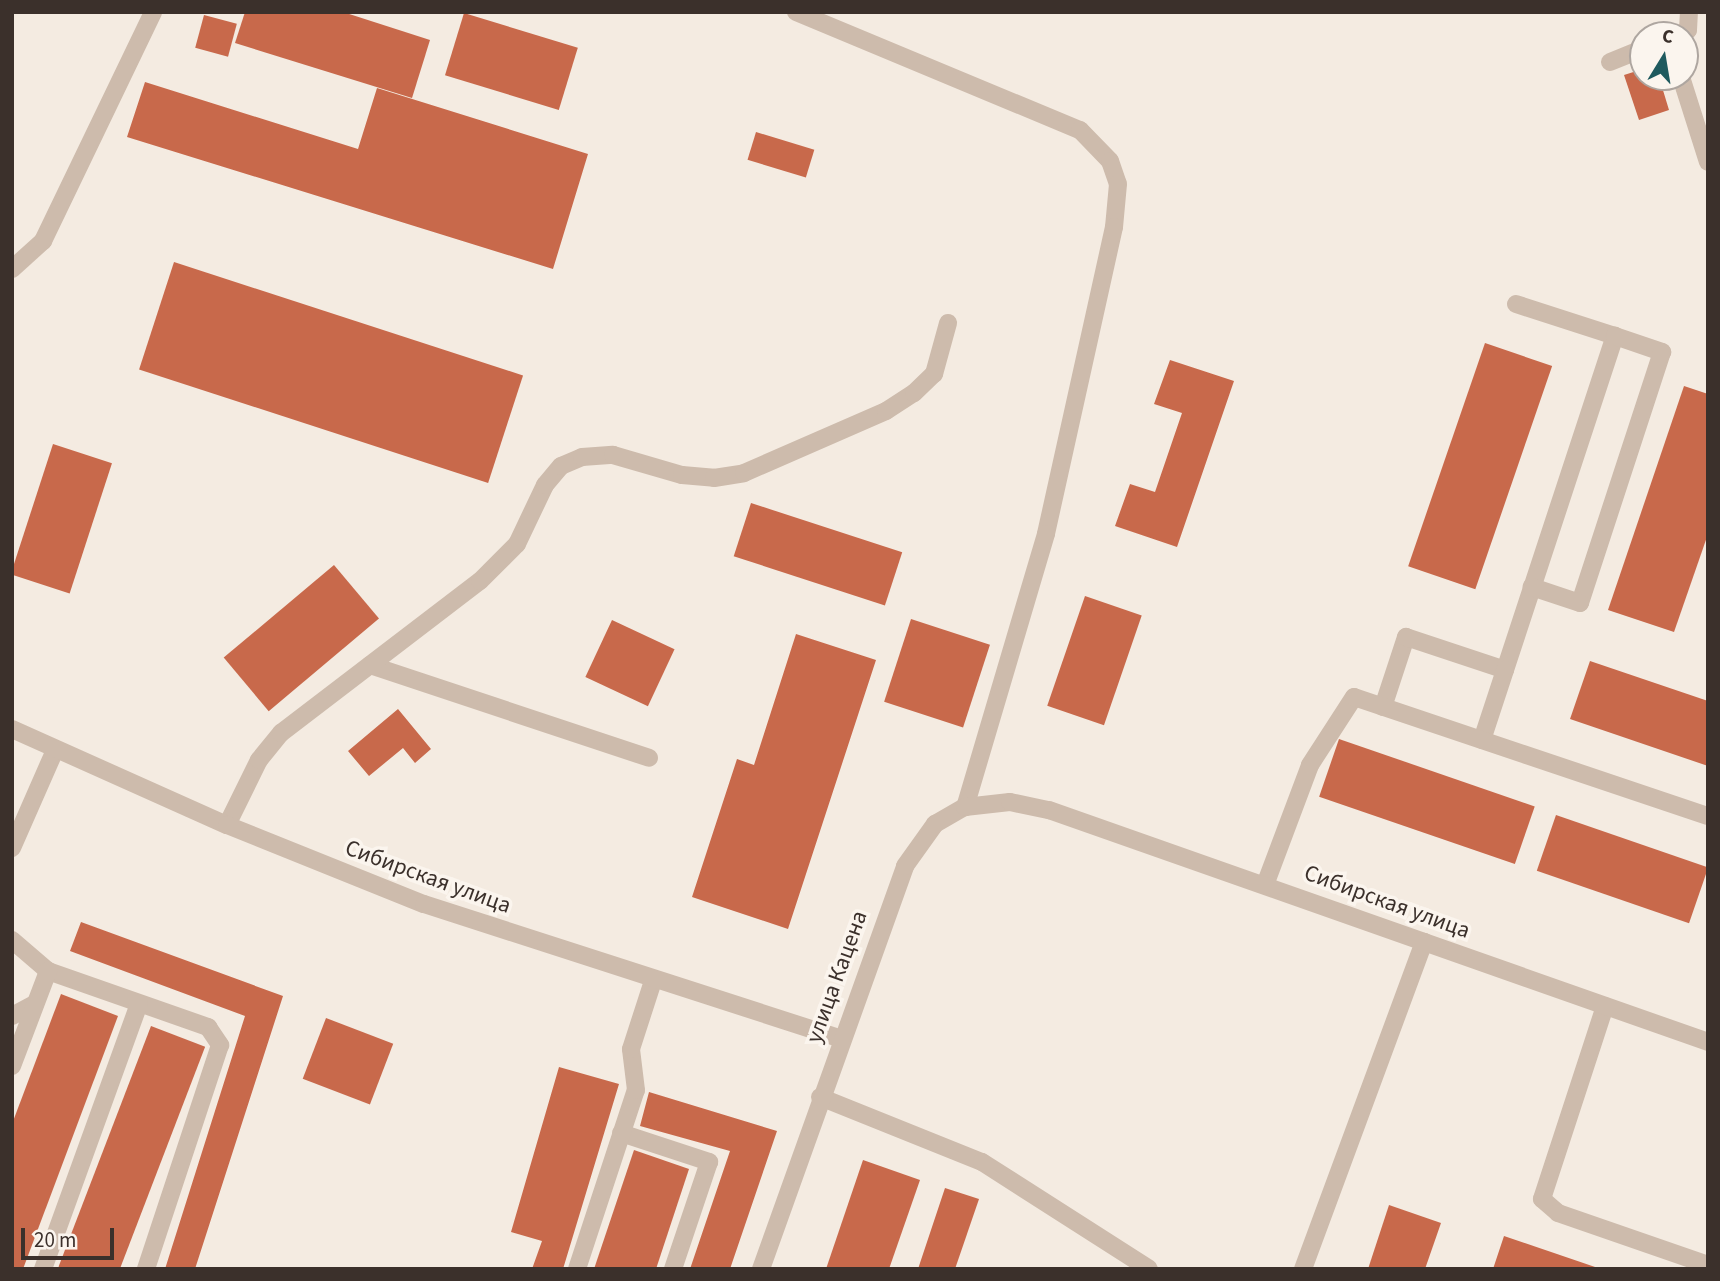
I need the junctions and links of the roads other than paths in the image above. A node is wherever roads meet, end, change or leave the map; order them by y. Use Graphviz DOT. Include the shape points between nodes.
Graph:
graph roads {
  1 [pos="153,12"];
  2 [pos="796,12"];
  3 [pos="1629,55"];
  4 [pos="1611,62"];
  5 [pos="1685,91"];
  6 [pos="1708,162"];
  7 [pos="12,270"];
  8 [pos="1516,303"];
  9 [pos="948,323"];
  10 [pos="1615,336"];
  11 [pos="1532,587"];
  12 [pos="370,664"];
  13 [pos="1505,670"];
  14 [pos="1383,707"];
  15 [pos="12,729"];
  16 [pos="1482,740"];
  17 [pos="55,751"];
  18 [pos="649,758"];
  19 [pos="965,807"];
  20 [pos="1049,810"];
  21 [pos="1708,816"];
  22 [pos="227,825"];
  23 [pos="12,848"];
  24 [pos="1265,885"];
  25 [pos="12,940"];
  26 [pos="1424,942"];
  27 [pos="48,971"];
  28 [pos="653,981"];
  29 [pos="35,1004"];
  30 [pos="139,1004"];
  31 [pos="1605,1006"];
  32 [pos="12,1016"];
  33 [pos="840,1038"];
  34 [pos="1708,1042"];
  35 [pos="12,1066"];
  36 [pos="820,1097"];
  37 [pos="621,1133"];
  38 [pos="1708,1265"];
  39 [pos="43,1269"];
  40 [pos="146,1269"];
  41 [pos="577,1269"];
  42 [pos="673,1269"];
  43 [pos="761,1269"];
  44 [pos="1149,1269"];
  45 [pos="1303,1269"];
  1 -- 7 [label="street" via="43,242"];
  2 -- 19 [label="street" via="1080,130 1110,161 1118,184 1116,217 1046,534"];
  3 -- 4 [label="street"];
  5 -- 6 [label="street"];
  8 -- 10 [label="street"];
  9 -- 12 [label="street" via="934,374 914,393 886,411 744,473 714,478 682,475 613,455 582,457 561,466 545,485 517,544 480,581"];
  10 -- 11 [label="street"];
  10 -- 11 [label="street" via="1662,352 1580,603"];
  11 -- 13 [label="street"];
  12 -- 18 [label="street"];
  12 -- 22 [label="street" via="281,733 260,760"];
  13 -- 14 [label="street" via="1406,637"];
  13 -- 16 [label="street"];
  14 -- 16 [label="street"];
  14 -- 24 [label="street" via="1354,697 1319,748"];
  15 -- 17 [label="street, Сибирская улица"];
  16 -- 21 [label="street"];
  17 -- 22 [label="street, Сибирская улица"];
  17 -- 23 [label="street"];
  19 -- 20 [label="street, улица Кацена" via="1010,802"];
  19 -- 33 [label="street, улица Кацена" via="935,824 905,866"];
  20 -- 24 [label="street, Сибирская улица"];
  22 -- 28 [label="street, Сибирская улица" via="424,904"];
  24 -- 26 [label="street, Сибирская улица"];
  25 -- 27 [label="street"];
  26 -- 31 [label="street, Сибирская улица"];
  26 -- 45 [label="street"];
  27 -- 29 [label="street"];
  27 -- 30 [label="street"];
  28 -- 33 [label="street, Сибирская улица"];
  28 -- 37 [label="street" via="631,1049 636,1090"];
  29 -- 32 [label="street"];
  29 -- 35 [label="street"];
  30 -- 39 [label="street"];
  30 -- 40 [label="street" via="208,1027 220,1045"];
  31 -- 34 [label="street, Сибирская улица"];
  31 -- 38 [label="street" via="1542,1199 1558,1213"];
  33 -- 36 [label="street, улица Кацена"];
  36 -- 43 [label="street, улица Кацена"];
  36 -- 44 [label="street" via="982,1162"];
  37 -- 41 [label="street"];
  37 -- 42 [label="street" via="709,1162"];
}
